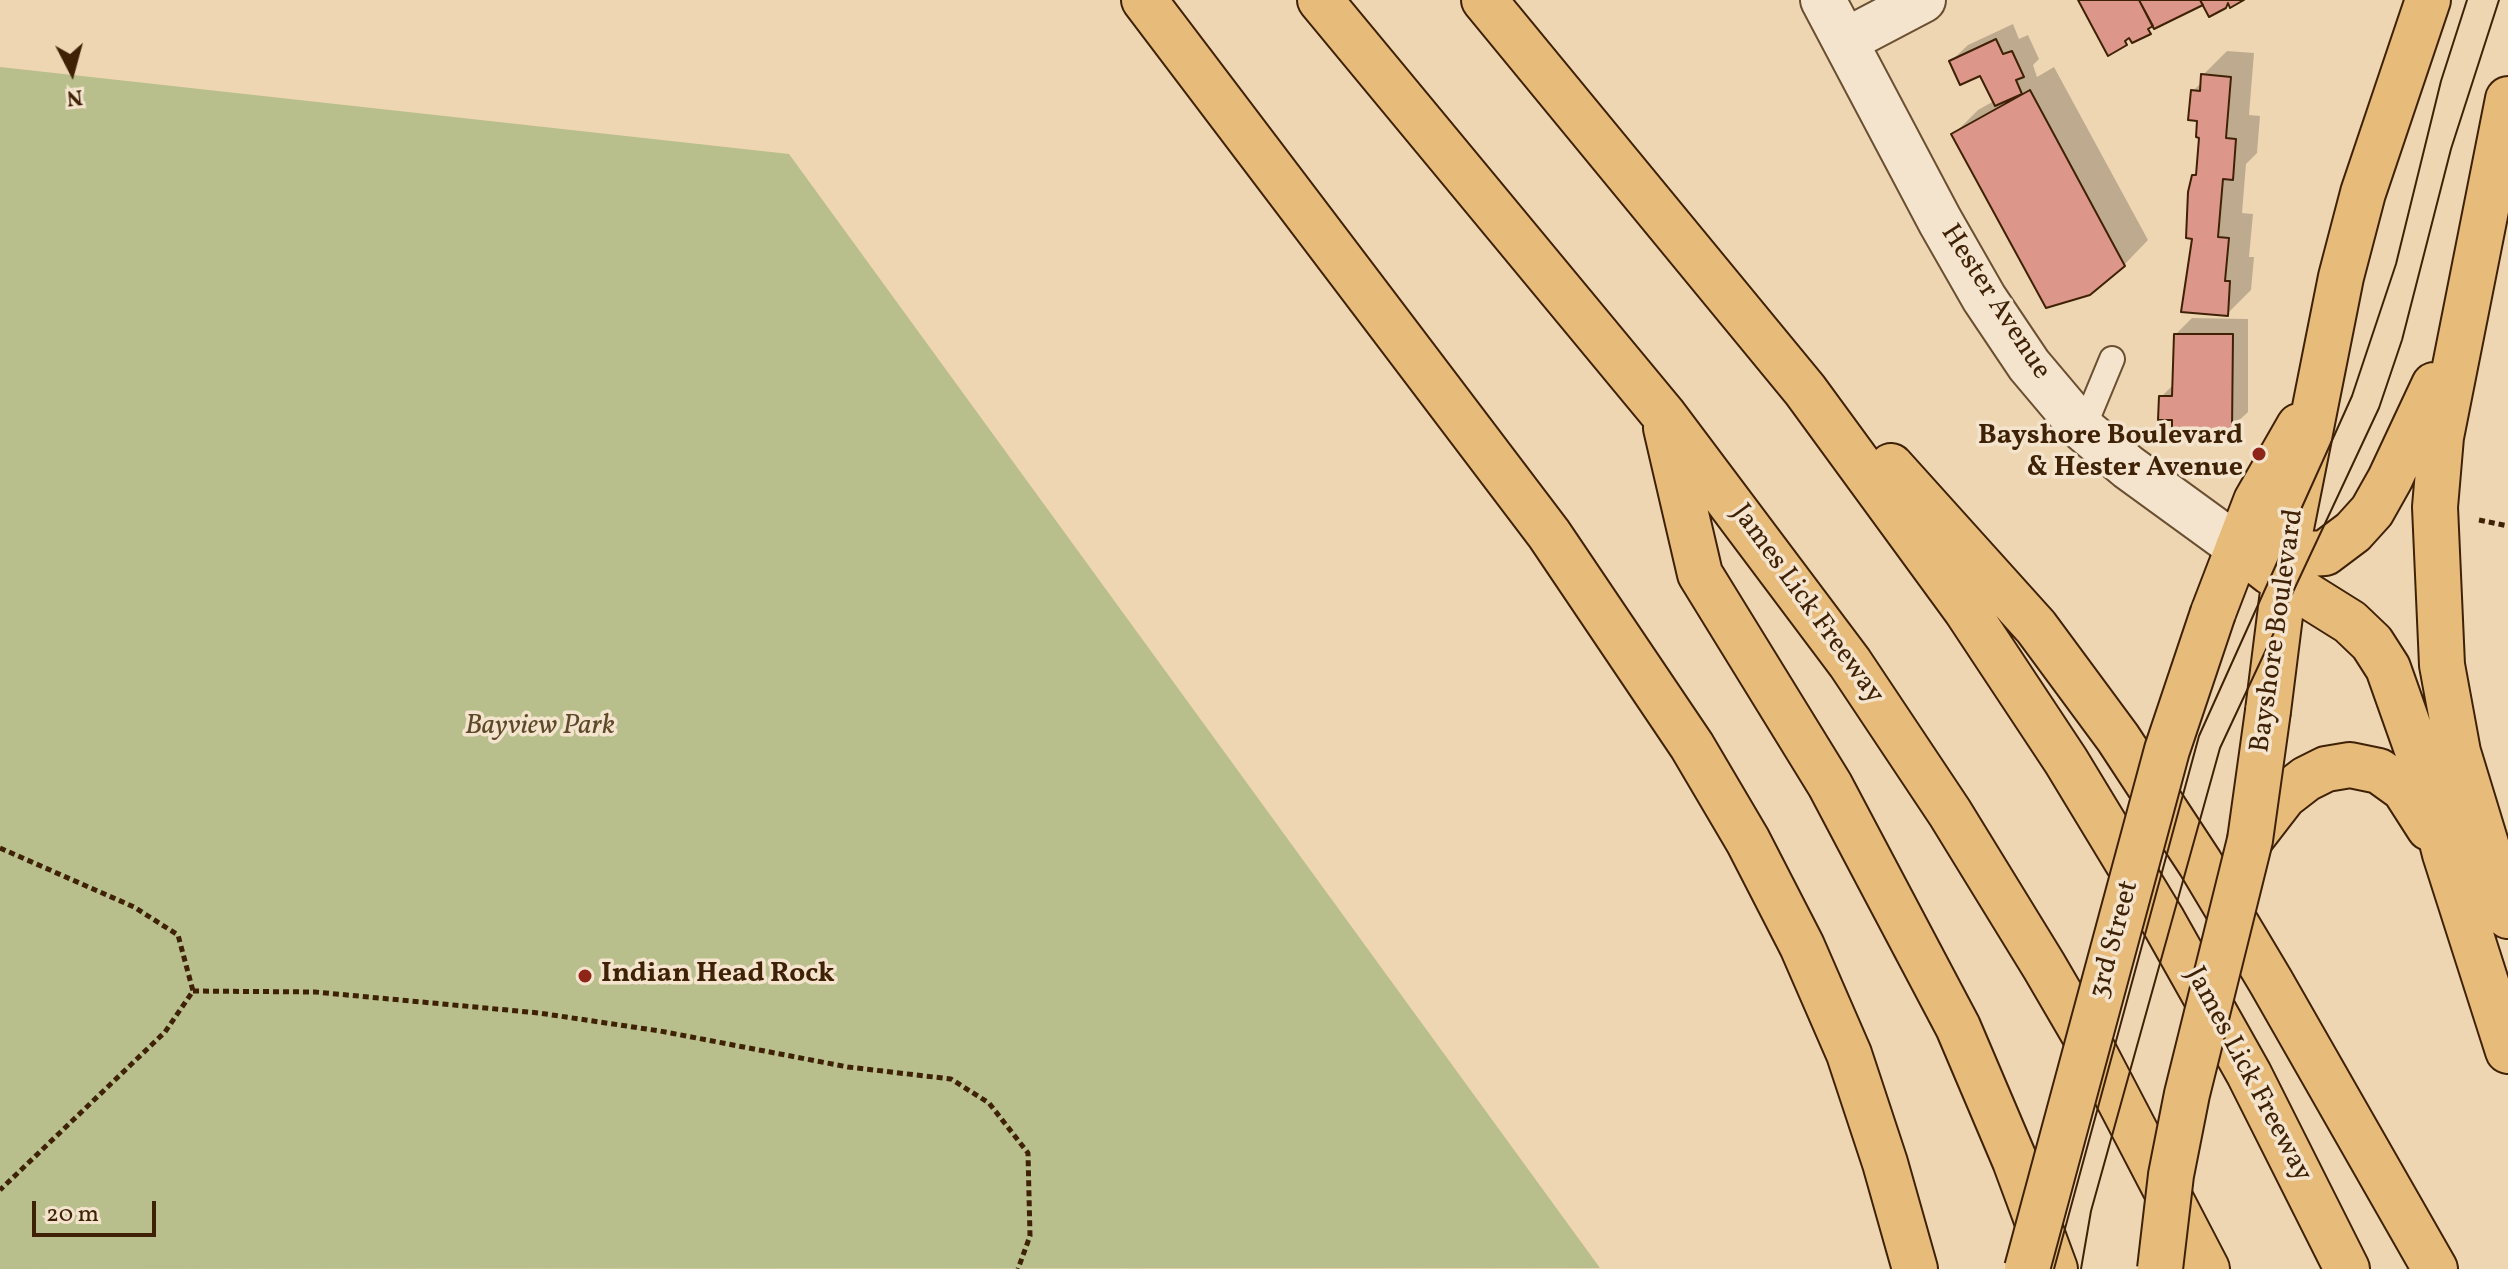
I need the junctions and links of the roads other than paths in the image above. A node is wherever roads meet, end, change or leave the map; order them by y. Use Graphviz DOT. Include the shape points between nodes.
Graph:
graph roads {
  1 [pos="1144,0"];
  2 [pos="1320,0"];
  3 [pos="1484,0"];
  4 [pos="1823,0"];
  5 [pos="1923,0"];
  6 [pos="2428,0"];
  7 [pos="1845,41"];
  8 [pos="2508,99"];
  9 [pos="2464,313"];
  10 [pos="1748,319"];
  11 [pos="2112,359"];
  12 [pos="2318,392"];
  13 [pos="1663,414"];
  14 [pos="2083,429"];
  15 [pos="2238,547"];
  16 [pos="2287,568"];
  17 [pos="2250,840"];
  18 [pos="2445,854"];
  19 [pos="2508,916"];
  20 [pos="2508,1051"];
  21 [pos="1915,1269"];
  22 [pos="2027,1269"];
  23 [pos="2055,1269"];
  24 [pos="2160,1269"];
  25 [pos="2207,1269"];
  26 [pos="2347,1269"];
  27 [pos="2435,1269"];
  1 -- 21 [label="main road" via="1549,534 1692,746 1802,946 1849,1054"];
  2 -- 13 [label="main road, James Lick Freeway"];
  3 -- 10 [label="main road, James Lick Freeway"];
  4 -- 7 [label="street, Hester Avenue"];
  5 -- 7 [label="street"];
  6 -- 12 [label="main road, Bayshore Boulevard" via="2363,193"];
  7 -- 14 [label="street, Hester Avenue" via="1984,298 2029,365"];
  8 -- 9 [label="main road"];
  9 -- 16 [label="main road" via="2414,431 2372,511 2325,553"];
  9 -- 19 [label="main road" via="2441,437 2435,507 2442,665 2458,752"];
  10 -- 26 [label="main road, James Lick Freeway" via="1913,535 2066,761 2249,1074"];
  10 -- 27 [label="main road" via="1941,518 2036,627 2118,738 2200,863"];
  11 -- 14 [label="lane"];
  12 -- 15 [label="main road, 3rd Street" via="2256,501"];
  12 -- 16 [label="main road, Bayshore Boulevard"];
  13 -- 23 [label="main road" via="1700,574 1785,707 1914,941 1964,1041"];
  13 -- 25 [label="main road, James Lick Freeway" via="1800,593 1950,813 2093,1050"];
  14 -- 15 [label="street, Hester Avenue"];
  15 -- 16 [label="main road"];
  15 -- 22 [label="main road, 3rd Street, bridge" via="2167,750"];
  16 -- 17 [label="main road, Bayshore Boulevard, bridge"];
  16 -- 18 [label="main road" via="2372,643 2388,668 2422,764"];
  17 -- 18 [label="main road" via="2284,796 2306,779 2350,765 2379,771 2404,789"];
  17 -- 24 [label="main road, Bayshore Boulevard, bridge" via="2187,1094"];
  18 -- 20 [label="main road"];
}
